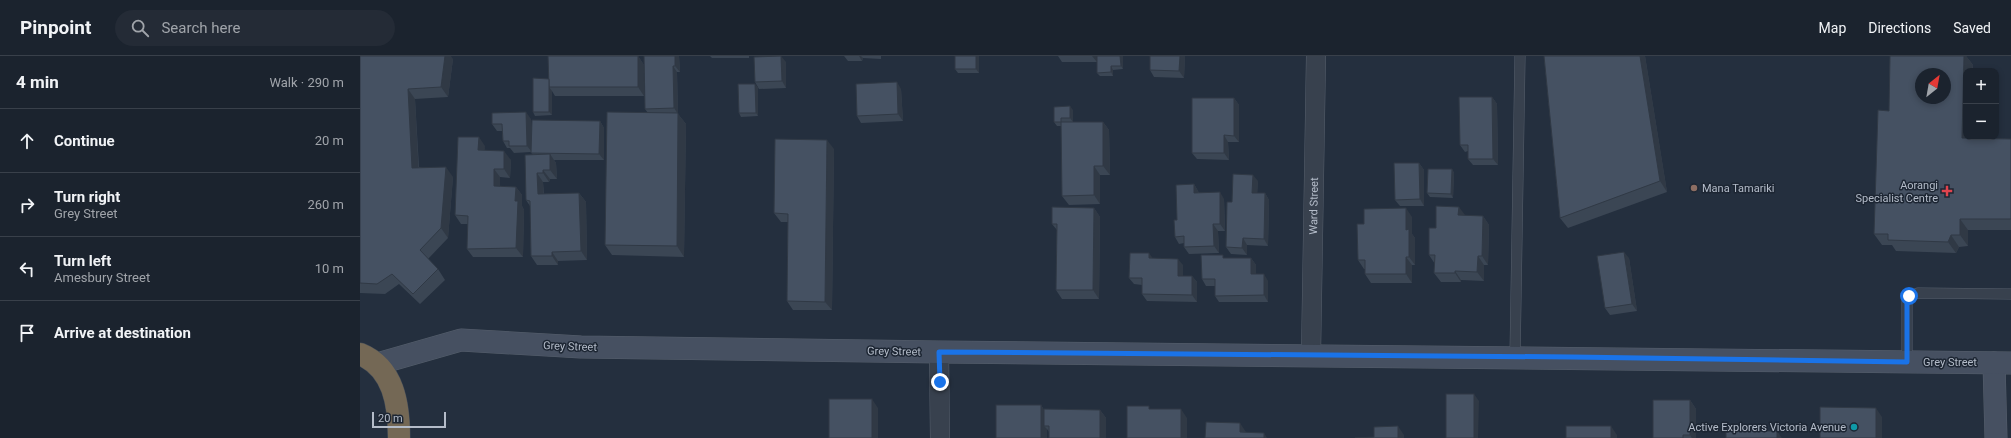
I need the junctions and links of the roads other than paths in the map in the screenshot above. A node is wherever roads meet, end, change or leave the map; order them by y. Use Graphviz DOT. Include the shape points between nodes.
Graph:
graph roads {
  1 [pos="1316,56"];
  2 [pos="1520,56"];
  3 [pos="2011,294"];
  4 [pos="939,352"];
  5 [pos="1311,355"];
  6 [pos="1515,357"];
  7 [pos="368,359"];
  8 [pos="1907,362"];
  9 [pos="2003,363"];
  10 [pos="399,438"];
  11 [pos="940,438"];
  12 [pos="1996,438"];
  1 -- 5 [label="street, Ward Street"];
  2 -- 6 [label="lane"];
  3 -- 8 [label="lane" via="1918,293 1909,296"];
  4 -- 5 [label="street, Grey Street"];
  4 -- 7 [label="street, Grey Street" via="581,347 461,340"];
  4 -- 11 [label="street"];
  5 -- 6 [label="street, Grey Street"];
  6 -- 8 [label="street, Grey Street"];
  7 -- 10 [label="highway" via="389,379 396,396"];
  8 -- 9 [label="street, Grey Street"];
  9 -- 12 [label="street"];
}
